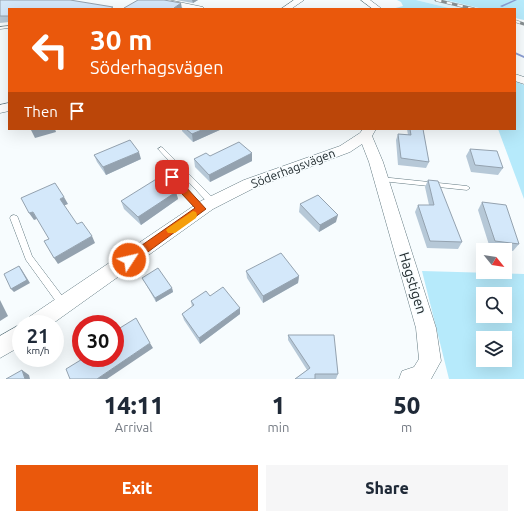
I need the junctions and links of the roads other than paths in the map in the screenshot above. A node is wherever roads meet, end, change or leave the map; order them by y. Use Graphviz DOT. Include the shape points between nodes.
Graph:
graph roads {
  1 [pos="157,0"];
  2 [pos="300,0"];
  3 [pos="365,0"];
  4 [pos="195,8"];
  5 [pos="287,8"];
  6 [pos="377,8"];
  7 [pos="8,27"];
  8 [pos="0,28"];
  9 [pos="367,133"];
  10 [pos="161,149"];
  11 [pos="162,166"];
  12 [pos="381,179"];
  13 [pos="467,188"];
  14 [pos="207,206"];
  15 [pos="14,218"];
  16 [pos="64,306"];
  17 [pos="50,315"];
  18 [pos="12,340"];
  19 [pos="0,348"];
  20 [pos="410,379"];
  1 -- 4 [label="street"];
  2 -- 5 [label="street"];
  3 -- 6 [label="street"];
  7 -- 8 [label="lane"];
  9 -- 12 [label="street, Hagstigen"];
  9 -- 14 [label="street, Söderhagsvägen" via="345,149 249,184"];
  10 -- 14 [label="lane"];
  11 -- 14 [label="lane"];
  12 -- 13 [label="lane"];
  12 -- 20 [label="street, Hagstigen" via="426,328 430,362 421,375"];
  14 -- 16 [label="street, Söderhagsvägen"];
  15 -- 16 [label="lane" via="29,258"];
  16 -- 17 [label="street, Söderhagsvägen"];
  18 -- 19 [label="street"];
}
